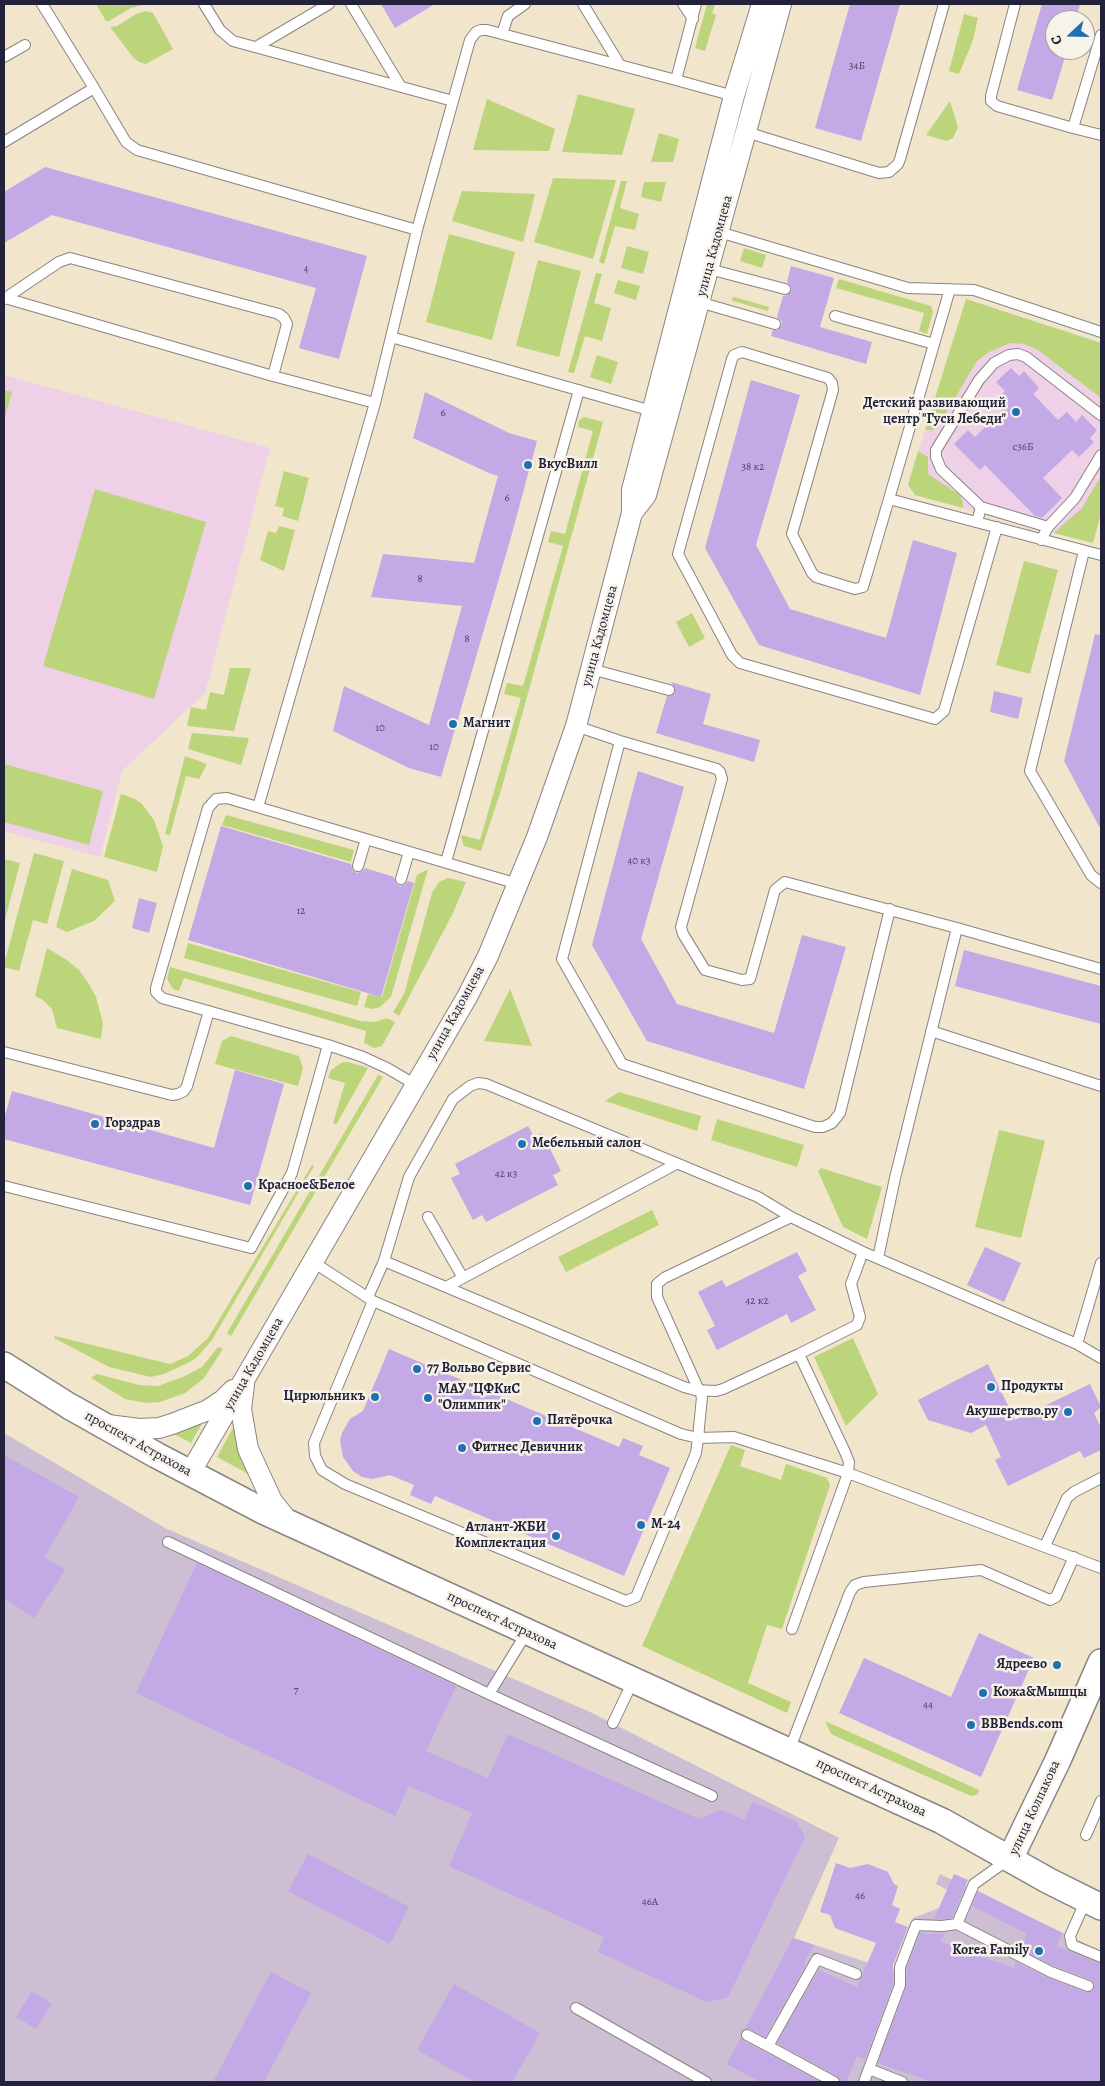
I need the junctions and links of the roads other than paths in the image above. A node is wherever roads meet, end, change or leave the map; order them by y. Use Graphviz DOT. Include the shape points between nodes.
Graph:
graph roads {
  1 [pos="42,4"];
  2 [pos="204,4"];
  3 [pos="329,4"];
  4 [pos="351,4"];
  5 [pos="526,4"];
  6 [pos="583,4"];
  7 [pos="683,4"];
  8 [pos="696,4"];
  9 [pos="762,4"];
  10 [pos="781,4"];
  11 [pos="944,4"];
  12 [pos="1015,4"];
  13 [pos="693,19"];
  14 [pos="502,34"];
  15 [pos="1101,35"];
  16 [pos="25,45"];
  17 [pos="256,47"];
  18 [pos="4,58"];
  19 [pos="620,65"];
  20 [pos="676,80"];
  21 [pos="401,86"];
  22 [pos="94,88"];
  23 [pos="734,96"];
  24 [pos="453,101"];
  25 [pos="1073,128"];
  26 [pos="746,132"];
  27 [pos="1101,135"];
  28 [pos="4,142"];
  29 [pos="417,230"];
  30 [pos="719,232"];
  31 [pos="709,269"];
  32 [pos="785,289"];
  33 [pos="950,289"];
  34 [pos="4,299"];
  35 [pos="699,302"];
  36 [pos="835,316"];
  37 [pos="775,324"];
  38 [pos="1101,332"];
  39 [pos="391,337"];
  40 [pos="934,344"];
  41 [pos="273,376"];
  42 [pos="579,390"];
  43 [pos="375,403"];
  44 [pos="652,411"];
  45 [pos="1101,414"];
  46 [pos="1101,455"];
  47 [pos="889,498"];
  48 [pos="981,506"];
  49 [pos="632,513"];
  50 [pos="977,522"];
  51 [pos="1048,527"];
  52 [pos="997,528"];
  53 [pos="1041,540"];
  54 [pos="1084,551"];
  55 [pos="1101,555"];
  56 [pos="591,669"];
  57 [pos="669,690"];
  58 [pos="576,726"];
  59 [pos="620,741"];
  60 [pos="258,807"];
  61 [pos="366,839"];
  62 [pos="409,852"];
  63 [pos="446,862"];
  64 [pos="358,866"];
  65 [pos="401,879"];
  66 [pos="1101,882"];
  67 [pos="518,884"];
  68 [pos="890,909"];
  69 [pos="957,928"];
  70 [pos="1101,969"];
  71 [pos="209,1011"];
  72 [pos="930,1030"];
  73 [pos="328,1045"];
  74 [pos="4,1052"];
  75 [pos="416,1085"];
  76 [pos="1101,1086"];
  77 [pos="676,1164"];
  78 [pos="4,1186"];
  79 [pos="428,1217"];
  80 [pos="791,1217"];
  81 [pos="862,1252"];
  82 [pos="878,1258"];
  83 [pos="384,1261"];
  84 [pos="313,1262"];
  85 [pos="1101,1262"];
  86 [pos="463,1278"];
  87 [pos="446,1287"];
  88 [pos="370,1299"];
  89 [pos="1078,1344"];
  90 [pos="799,1354"];
  91 [pos="1101,1358"];
  92 [pos="4,1365"];
  93 [pos="246,1376"];
  94 [pos="700,1390"];
  95 [pos="100,1424"];
  96 [pos="698,1438"];
  97 [pos="190,1473"];
  98 [pos="848,1473"];
  99 [pos="1101,1478"];
  100 [pos="293,1526"];
  101 [pos="168,1542"];
  102 [pos="1045,1546"];
  103 [pos="1074,1557"];
  104 [pos="1101,1568"];
  105 [pos="792,1629"];
  106 [pos="527,1632"];
  107 [pos="1099,1674"];
  108 [pos="633,1681"];
  109 [pos="489,1694"];
  110 [pos="613,1723"];
  111 [pos="789,1750"];
  112 [pos="712,1796"];
  113 [pos="1101,1801"];
  114 [pos="1086,1835"];
  115 [pos="1010,1859"];
  116 [pos="1093,1904"];
  117 [pos="957,1924"];
  118 [pos="1101,1957"];
  119 [pos="856,1974"];
  120 [pos="1088,1986"];
  121 [pos="576,2008"];
  122 [pos="747,2035"];
  123 [pos="768,2046"];
  124 [pos="869,2070"];
  125 [pos="706,2082"];
  126 [pos="834,2082"];
  127 [pos="864,2082"];
  128 [pos="902,2082"];
  1 -- 22 [label="lane"];
  2 -- 17 [label="lane" via="226,37"];
  3 -- 17 [label="lane"];
  4 -- 21 [label="lane"];
  5 -- 14 [label="lane" via="508,16"];
  6 -- 19 [label="lane"];
  7 -- 13 [label="lane"];
  8 -- 13 [label="lane"];
  9 -- 23 [label="street, улица Кадомцева"];
  10 -- 26 [label="street, улица Кадомцева"];
  11 -- 26 [label="lane" via="900,159 889,172 879,173"];
  12 -- 25 [label="lane" via="991,101 997,106"];
  13 -- 20 [label="lane"];
  14 -- 19 [label="lane"];
  14 -- 24 [label="lane" via="481,30 472,36"];
  15 -- 25 [label="lane"];
  16 -- 18 [label="lane"];
  17 -- 21 [label="lane"];
  19 -- 20 [label="lane"];
  20 -- 23 [label="lane"];
  21 -- 24 [label="lane"];
  22 -- 28 [label="lane"];
  22 -- 29 [label="lane" via="126,142 137,150"];
  23 -- 44 [label="street, улица Кадомцева"];
  24 -- 29 [label="lane"];
  25 -- 27 [label="lane"];
  26 -- 30 [label="street, улица Кадомцева"];
  29 -- 39 [label="lane"];
  30 -- 31 [label="street, улица Кадомцева"];
  30 -- 33 [label="lane" via="908,288"];
  31 -- 32 [label="lane"];
  31 -- 35 [label="street, улица Кадомцева"];
  33 -- 38 [label="lane" via="974,290"];
  33 -- 40 [label="lane"];
  34 -- 41 [label="lane"];
  34 -- 41 [label="lane" via="58,262 70,258 279,314 287,324"];
  35 -- 37 [label="lane"];
  35 -- 49 [label="street, улица Кадомцева" via="646,495"];
  36 -- 40 [label="lane"];
  39 -- 42 [label="lane"];
  39 -- 43 [label="lane"];
  40 -- 47 [label="lane"];
  41 -- 43 [label="lane"];
  42 -- 44 [label="lane"];
  42 -- 63 [label="lane"];
  43 -- 60 [label="lane"];
  44 -- 49 [label="street, улица Кадомцева" via="632,490"];
  45 -- 48 [label="lane" via="1026,357 1018,354 994,363 979,380 936,450 941,469"];
  46 -- 51 [label="lane" via="1075,498"];
  47 -- 50 [label="lane"];
  47 -- 52 [label="lane" via="863,586 855,588 814,576 792,534 833,390 832,383 828,378 742,352 734,355 678,554 735,659 745,665 931,719 938,718 944,712"];
  48 -- 50 [label="lane"];
  48 -- 51 [label="lane"];
  49 -- 56 [label="street, улица Кадомцева"];
  50 -- 52 [label="lane"];
  51 -- 53 [label="lane"];
  52 -- 53 [label="lane"];
  53 -- 54 [label="lane"];
  54 -- 55 [label="lane"];
  54 -- 66 [label="lane" via="1030,770 1090,875"];
  56 -- 57 [label="lane"];
  56 -- 58 [label="street, улица Кадомцева"];
  58 -- 59 [label="lane"];
  58 -- 67 [label="street, улица Кадомцева"];
  59 -- 68 [label="lane" via="717,769 721,775 681,927 705,970 742,980 750,978 775,890 785,882"];
  59 -- 68 [label="lane" via="562,959 622,1064 815,1126 832,1123 840,1113"];
  60 -- 61 [label="lane"];
  60 -- 71 [label="lane" via="221,797 208,808 156,988 162,998"];
  61 -- 62 [label="lane"];
  61 -- 64 [label="lane"];
  62 -- 63 [label="lane"];
  62 -- 65 [label="lane"];
  63 -- 67 [label="lane"];
  67 -- 75 [label="street, улица Кадомцева" via="479,972"];
  68 -- 69 [label="lane"];
  69 -- 70 [label="lane"];
  69 -- 72 [label="lane"];
  71 -- 73 [label="lane"];
  71 -- 74 [label="lane" via="187,1086 178,1094"];
  72 -- 76 [label="lane"];
  72 -- 82 [label="lane"];
  73 -- 75 [label="lane" via="373,1061"];
  73 -- 78 [label="lane" via="292,1173 251,1248"];
  75 -- 84 [label="street, улица Кадомцева"];
  77 -- 80 [label="lane" via="758,1197"];
  77 -- 83 [label="lane" via="486,1084 470,1086 454,1098 415,1163"];
  77 -- 86 [label="lane"];
  79 -- 86 [label="lane"];
  80 -- 81 [label="lane"];
  80 -- 94 [label="lane" via="657,1284 657,1298"];
  81 -- 82 [label="lane"];
  81 -- 90 [label="lane" via="851,1284 859,1322 854,1328"];
  82 -- 89 [label="lane"];
  83 -- 87 [label="lane"];
  83 -- 88 [label="lane"];
  84 -- 88 [label="lane"];
  84 -- 93 [label="street, улица Кадомцева"];
  85 -- 89 [label="lane"];
  86 -- 87 [label="lane"];
  87 -- 94 [label="lane" via="684,1387"];
  88 -- 96 [label="lane" via="681,1434"];
  88 -- 96 [label="lane" via="314,1448 322,1470 354,1488 615,1597 630,1600 636,1597 696,1454"];
  89 -- 91 [label="lane"];
  90 -- 94 [label="lane" via="723,1389"];
  90 -- 98 [label="lane" via="846,1452"];
  92 -- 95 [label="street, проспект Астрахова"];
  93 -- 95 [label="street" via="223,1400 176,1423 139,1429"];
  93 -- 97 [label="street, улица Кадомцева"];
  93 -- 100 [label="street" via="241,1409 248,1449 272,1501"];
  94 -- 96 [label="lane"];
  95 -- 97 [label="street, проспект Астрахова"];
  96 -- 98 [label="lane" via="734,1437"];
  97 -- 100 [label="street, проспект Астрахова"];
  98 -- 102 [label="lane"];
  98 -- 105 [label="lane"];
  99 -- 102 [label="lane" via="1070,1495"];
  100 -- 106 [label="street, проспект Астрахова"];
  101 -- 109 [label="lane"];
  102 -- 103 [label="lane"];
  103 -- 104 [label="lane"];
  103 -- 111 [label="lane" via="1056,1598 1050,1600 981,1570 855,1585"];
  106 -- 108 [label="street, проспект Астрахова"];
  106 -- 109 [label="lane"];
  107 -- 115 [label="street, улица Колпакова"];
  108 -- 110 [label="lane"];
  108 -- 111 [label="street, проспект Астрахова"];
  109 -- 112 [label="lane"];
  111 -- 115 [label="street, проспект Астрахова" via="945,1822"];
  113 -- 114 [label="lane"];
  115 -- 116 [label="street, улица Колпакова"];
  115 -- 117 [label="lane" via="974,1884"];
  116 -- 118 [label="lane" via="1070,1936 1072,1945"];
  117 -- 120 [label="lane" via="1051,1972"];
  117 -- 124 [label="lane" via="916,1925 900,1967 900,1985"];
  119 -- 123 [label="lane" via="817,1959"];
  121 -- 125 [label="lane"];
  122 -- 123 [label="lane"];
  123 -- 126 [label="lane"];
  124 -- 127 [label="lane"];
  124 -- 128 [label="lane"];
}
